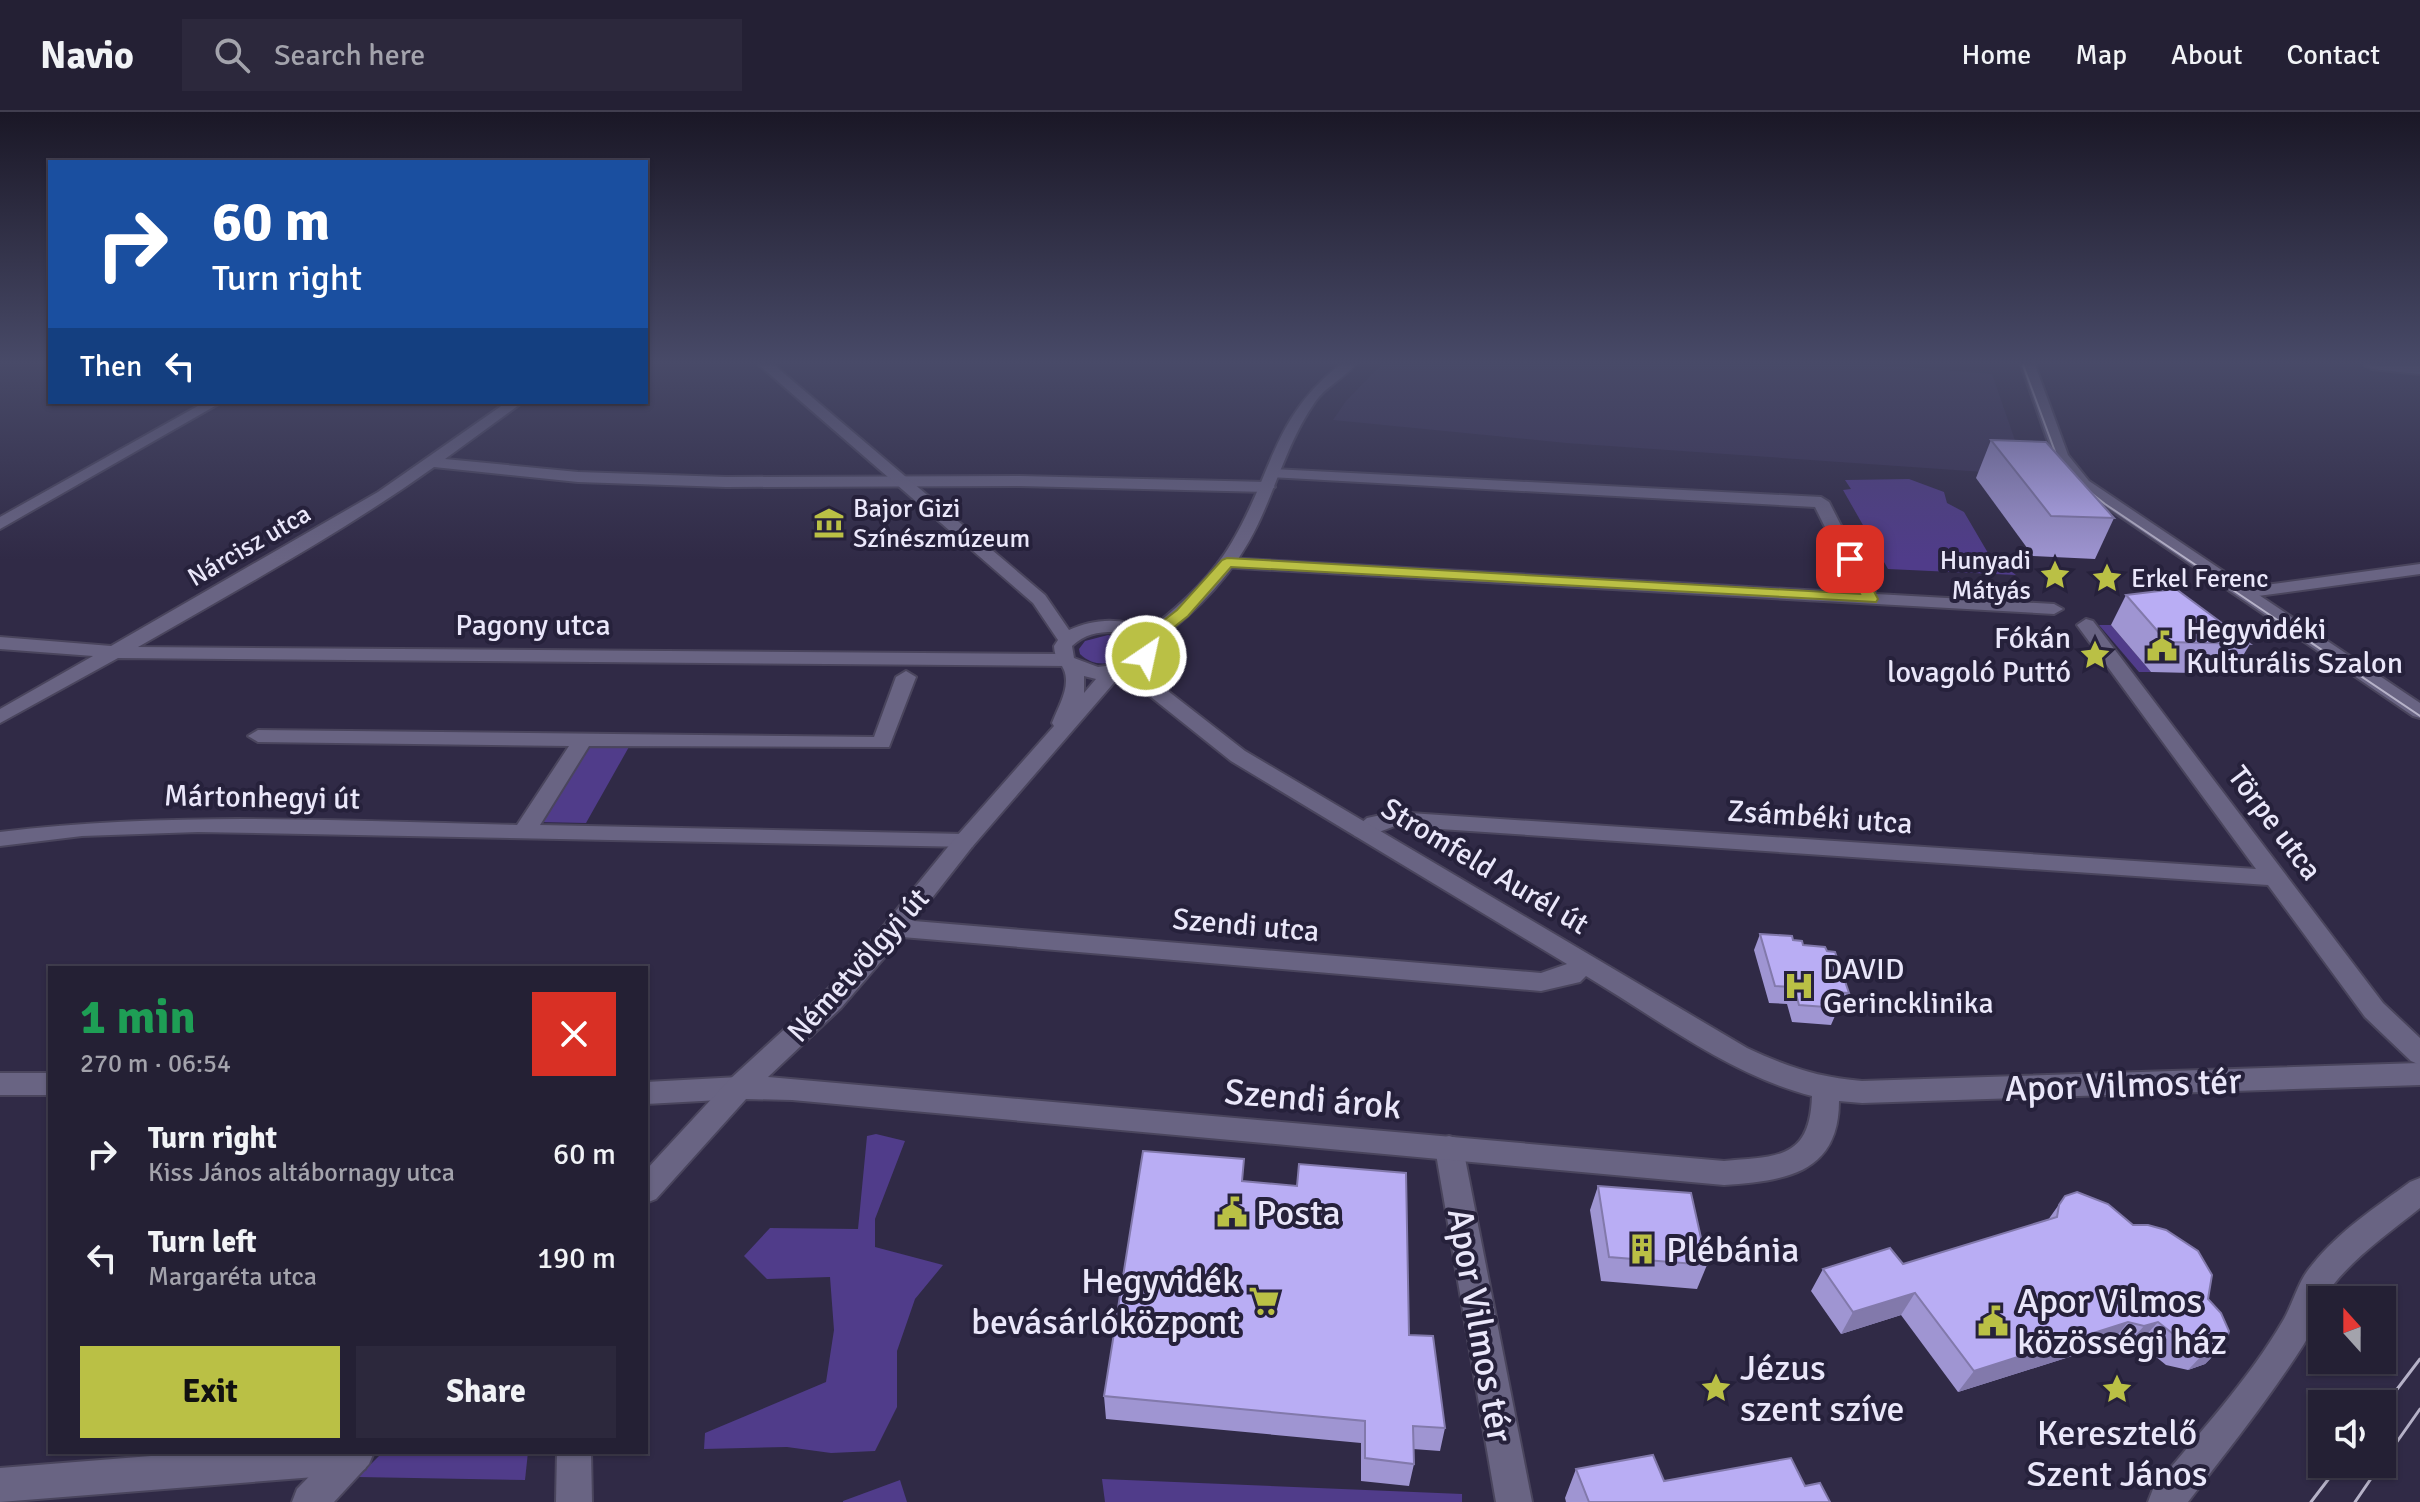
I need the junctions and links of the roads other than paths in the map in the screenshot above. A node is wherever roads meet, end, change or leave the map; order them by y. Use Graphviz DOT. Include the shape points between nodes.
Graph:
graph roads {
  1 [pos="166,430"];
  2 [pos="477,430"];
  3 [pos="840,430"];
  4 [pos="1292,430"];
  5 [pos="2052,430"];
  6 [pos="433,462"];
  7 [pos="1270,480"];
  8 [pos="901,483"];
  9 [pos="0,524"];
  10 [pos="1227,563"];
  11 [pos="2420,569"];
  12 [pos="2243,593"];
  13 [pos="1196,598"];
  14 [pos="1039,599"];
  15 [pos="1870,599"];
  16 [pos="2054,609"];
  17 [pos="2086,625"];
  18 [pos="1097,627"];
  19 [pos="1122,627"];
  20 [pos="1067,640"];
  21 [pos="1146,641"];
  22 [pos="0,643"];
  23 [pos="113,652"];
  24 [pos="1069,663"];
  25 [pos="1120,671"];
  26 [pos="906,677"];
  27 [pos="2420,712"];
  28 [pos="0,717"];
  29 [pos="1059,731"];
  30 [pos="258,736"];
  31 [pos="582,741"];
  32 [pos="1363,831"];
  33 [pos="524,832"];
  34 [pos="0,839"];
  35 [pos="964,842"];
  36 [pos="2277,878"];
  37 [pos="897,928"];
  38 [pos="1585,963"];
  39 [pos="2420,1054"];
  40 [pos="2420,1074"];
  41 [pos="0,1084"];
  42 [pos="48,1084"];
  43 [pos="739,1088"];
  44 [pos="1826,1089"];
  45 [pos="648,1093"];
  46 [pos="1449,1148"];
  47 [pos="648,1188"];
  48 [pos="2420,1191"];
  49 [pos="355,1454"];
  50 [pos="574,1454"];
  51 [pos="0,1486"];
  52 [pos="1511,1486"];
  53 [pos="310,1502"];
  54 [pos="574,1502"];
  55 [pos="2166,1502"];
  1 -- 9 [label="street"];
  2 -- 6 [label="street, Nárcisz utca"];
  3 -- 8 [label="street"];
  4 -- 7 [label="street"];
  5 -- 12 [label="street" via="2061,456 2083,484"];
  6 -- 8 [label="street" via="578,477"];
  6 -- 23 [label="street, Nárcisz utca" via="284,556"];
  7 -- 8 [label="street"];
  7 -- 10 [label="street"];
  7 -- 15 [label="street" via="1821,502"];
  8 -- 14 [label="street"];
  10 -- 13 [label="street"];
  10 -- 15 [label="street"];
  11 -- 12 [label="street"];
  12 -- 27 [label="street"];
  13 -- 19 [label="street"];
  13 -- 21 [label="street"];
  14 -- 18 [label="street"];
  14 -- 20 [label="street"];
  15 -- 16 [label="street"];
  17 -- 36 [label="street, Törpe utca"];
  18 -- 19 [label="street"];
  18 -- 20 [label="street"];
  19 -- 21 [label="street"];
  20 -- 24 [label="street, Németvölgyi út" via="1062,653"];
  21 -- 25 [label="street, Németvölgyi út" via="1146,656"];
  22 -- 23 [label="street, Pagony utca"];
  23 -- 24 [label="street, Pagony utca"];
  23 -- 28 [label="street, Nárcisz utca"];
  24 -- 25 [label="street, Pagony utca" via="1087,672"];
  24 -- 29 [label="street, Németvölgyi út" via="1076,688"];
  25 -- 29 [label="street, Németvölgyi út"];
  25 -- 32 [label="street, Stromfeld Aurél út" via="1226,747"];
  26 -- 31 [label="street, Mártonhegyi út" via="882,743"];
  29 -- 35 [label="street, Németvölgyi út"];
  30 -- 31 [label="street, Mártonhegyi út"];
  31 -- 33 [label="street"];
  32 -- 36 [label="street, Zsámbéki utca" via="1395,819"];
  32 -- 38 [label="street, Stromfeld Aurél út"];
  33 -- 34 [label="street, Mártonhegyi út" via="143,825"];
  33 -- 35 [label="street, Mártonhegyi út"];
  35 -- 37 [label="street, Németvölgyi út"];
  36 -- 39 [label="street, Törpe utca" via="2374,1010"];
  37 -- 38 [label="street, Szendi utca" via="1541,982 1571,975"];
  37 -- 43 [label="street, Németvölgyi út" via="832,1001"];
  38 -- 44 [label="street, Stromfeld Aurél út" via="1765,1069"];
  40 -- 44 [label="street, Apor Vilmos tér" via="1922,1092"];
  41 -- 42 [label="street"];
  43 -- 45 [label="street, Szendi árok"];
  43 -- 46 [label="street, Szendi árok"];
  43 -- 47 [label="street, Németvölgyi út"];
  44 -- 46 [label="street, Szendi árok" via="1824,1127 1816,1144 1785,1165 1765,1169 1724,1173"];
  46 -- 52 [label="street, Apor Vilmos tér"];
  48 -- 55 [label="street" via="2363,1235 2314,1287 2295,1330"];
  49 -- 51 [label="street"];
  49 -- 53 [label="street"];
  50 -- 54 [label="street"];
}
